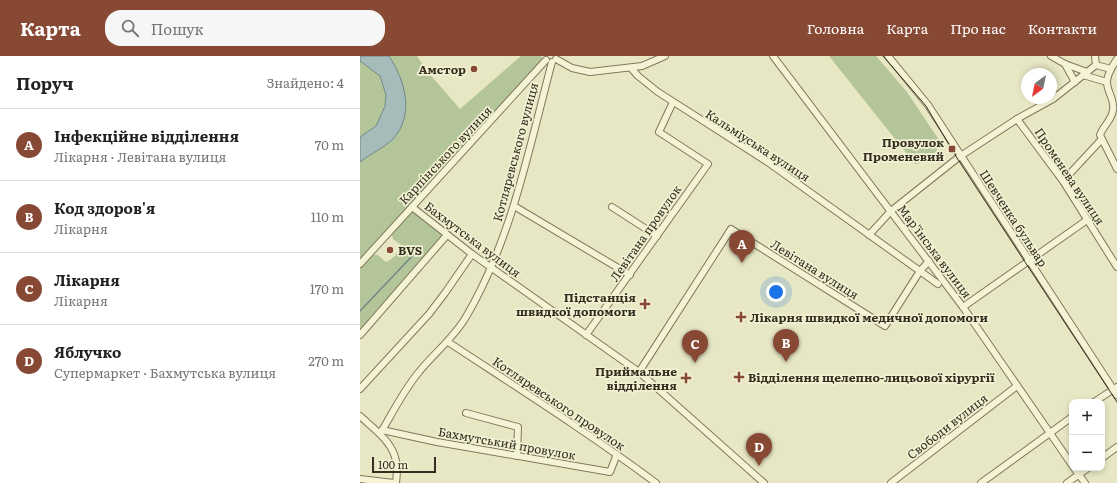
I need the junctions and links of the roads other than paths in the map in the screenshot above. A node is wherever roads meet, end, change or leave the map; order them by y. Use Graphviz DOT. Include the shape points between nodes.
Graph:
graph roads {
  1 [pos="665,56"];
  2 [pos="773,56"];
  3 [pos="888,56"];
  4 [pos="1052,56"];
  5 [pos="1095,56"];
  6 [pos="551,58"];
  7 [pos="1117,59"];
  8 [pos="1065,64"];
  9 [pos="1096,66"];
  10 [pos="631,68"];
  11 [pos="1111,69"];
  12 [pos="535,72"];
  13 [pos="1085,74"];
  14 [pos="547,78"];
  15 [pos="1075,82"];
  16 [pos="1107,82"];
  17 [pos="673,102"];
  18 [pos="1017,118"];
  19 [pos="1101,140"];
  20 [pos="960,156"];
  21 [pos="1117,169"];
  22 [pos="1063,181"];
  23 [pos="514,206"];
  24 [pos="412,207"];
  25 [pos="612,207"];
  26 [pos="891,211"];
  27 [pos="1087,220"];
  28 [pos="447,235"];
  29 [pos="869,235"];
  30 [pos="657,236"];
  31 [pos="472,254"];
  32 [pos="1028,260"];
  33 [pos="929,261"];
  34 [pos="360,264"];
  35 [pos="492,267"];
  36 [pos="1117,267"];
  37 [pos="920,271"];
  38 [pos="630,275"];
  39 [pos="938,284"];
  40 [pos="963,307"];
  41 [pos="360,335"];
  42 [pos="586,335"];
  43 [pos="448,342"];
  44 [pos="639,372"];
  45 [pos="1017,386"];
  46 [pos="360,389"];
  47 [pos="1116,390"];
  48 [pos="1100,399"];
  49 [pos="466,413"];
  50 [pos="360,416"];
  51 [pos="1069,419"];
  52 [pos="381,432"];
  53 [pos="1049,432"];
  54 [pos="1117,447"];
  55 [pos="617,454"];
  56 [pos="517,456"];
  57 [pos="1105,456"];
  58 [pos="1069,461"];
  59 [pos="1076,471"];
  60 [pos="1084,471"];
  61 [pos="1079,474"];
  62 [pos="360,479"];
  63 [pos="395,483"];
  64 [pos="656,483"];
  65 [pos="764,483"];
  66 [pos="891,483"];
  67 [pos="981,483"];
  68 [pos="1067,483"];
  69 [pos="1085,483"];
  1 -- 10 [label="street"];
  2 -- 26 [label="street, Мар'їнська вулиця"];
  3 -- 20 [label="street, Шевченка бульвар" via="928,105"];
  4 -- 8 [label="street"];
  5 -- 9 [label="street"];
  6 -- 10 [label="street" via="572,68 590,72"];
  6 -- 12 [label="street, Карпінського вулиця"];
  6 -- 14 [label="street, Котляревського вулиця"];
  7 -- 11 [label="street"];
  8 -- 13 [label="street"];
  8 -- 15 [label="street"];
  9 -- 11 [label="street"];
  9 -- 13 [label="street"];
  10 -- 17 [label="street, Кальміуська вулиця"];
  11 -- 16 [label="street"];
  12 -- 14 [label="street, Котляревського вулиця" via="542,72"];
  12 -- 24 [label="street, Карпінського вулиця"];
  13 -- 15 [label="street"];
  13 -- 16 [label="street"];
  14 -- 23 [label="street, Котляревського вулиця"];
  15 -- 18 [label="street" via="1053,99"];
  16 -- 19 [label="street" via="1113,111 1101,131"];
  17 -- 29 [label="street, Кальміуська вулиця" via="768,163"];
  17 -- 30 [label="street, Левітана провулок" via="659,132 708,164"];
  18 -- 20 [label="street"];
  18 -- 22 [label="street, Променева вулиця"];
  19 -- 21 [label="street"];
  19 -- 22 [label="street"];
  20 -- 26 [label="street"];
  20 -- 32 [label="street, Шевченка бульвар"];
  22 -- 27 [label="street, Променева вулиця"];
  23 -- 35 [label="street, Котляревського вулиця"];
  23 -- 38 [label="street"];
  24 -- 28 [label="street, Бахмутська вулиця"];
  24 -- 34 [label="street, Карпінського вулиця"];
  25 -- 30 [label="street"];
  26 -- 29 [label="street"];
  26 -- 33 [label="street, Мар'їнська вулиця"];
  27 -- 32 [label="street"];
  27 -- 36 [label="street, Променева вулиця"];
  28 -- 31 [label="street, Бахмутська вулиця"];
  28 -- 41 [label="street"];
  29 -- 37 [label="street, Кальміуська вулиця"];
  30 -- 38 [label="street, Левітана провулок"];
  31 -- 35 [label="street, Бахмутська вулиця"];
  31 -- 46 [label="street" via="429,314"];
  32 -- 40 [label="street"];
  32 -- 47 [label="street, Шевченка бульвар"];
  33 -- 37 [label="street, Левітана вулиця"];
  33 -- 40 [label="street, Мар'їнська вулиця"];
  35 -- 42 [label="street, Бахмутська вулиця"];
  35 -- 43 [label="street, Котляревського вулиця" via="466,318"];
  37 -- 39 [label="street, Кальміуська вулиця"];
  37 -- 44 [label="street, Левітана вулиця" via="885,326 731,229"];
  38 -- 42 [label="street, Левітана провулок"];
  40 -- 45 [label="street, Мар'їнська вулиця"];
  42 -- 44 [label="street, Бахмутська вулиця"];
  43 -- 52 [label="street, Котляревського вулиця" via="413,380"];
  43 -- 55 [label="street, Котляревського провулок"];
  44 -- 65 [label="street, Бахмутська вулиця"];
  45 -- 53 [label="street, Мар'їнська вулиця"];
  45 -- 66 [label="street, Свободи вулиця"];
  47 -- 48 [label="street"];
  49 -- 56 [label="street" via="518,427"];
  50 -- 52 [label="street"];
  51 -- 53 [label="street"];
  52 -- 56 [label="street, Бахмутський провулок"];
  52 -- 63 [label="street" via="396,458"];
  53 -- 58 [label="street, Мар'їнська вулиця"];
  53 -- 67 [label="street"];
  54 -- 57 [label="street"];
  55 -- 56 [label="street, Бахмутський провулок" via="610,472"];
  55 -- 64 [label="street, Котляревського провулок"];
  59 -- 61 [label="street"];
  60 -- 61 [label="street"];
  61 -- 68 [label="street"];
  61 -- 69 [label="street"];
  62 -- 63 [label="street"];
}
